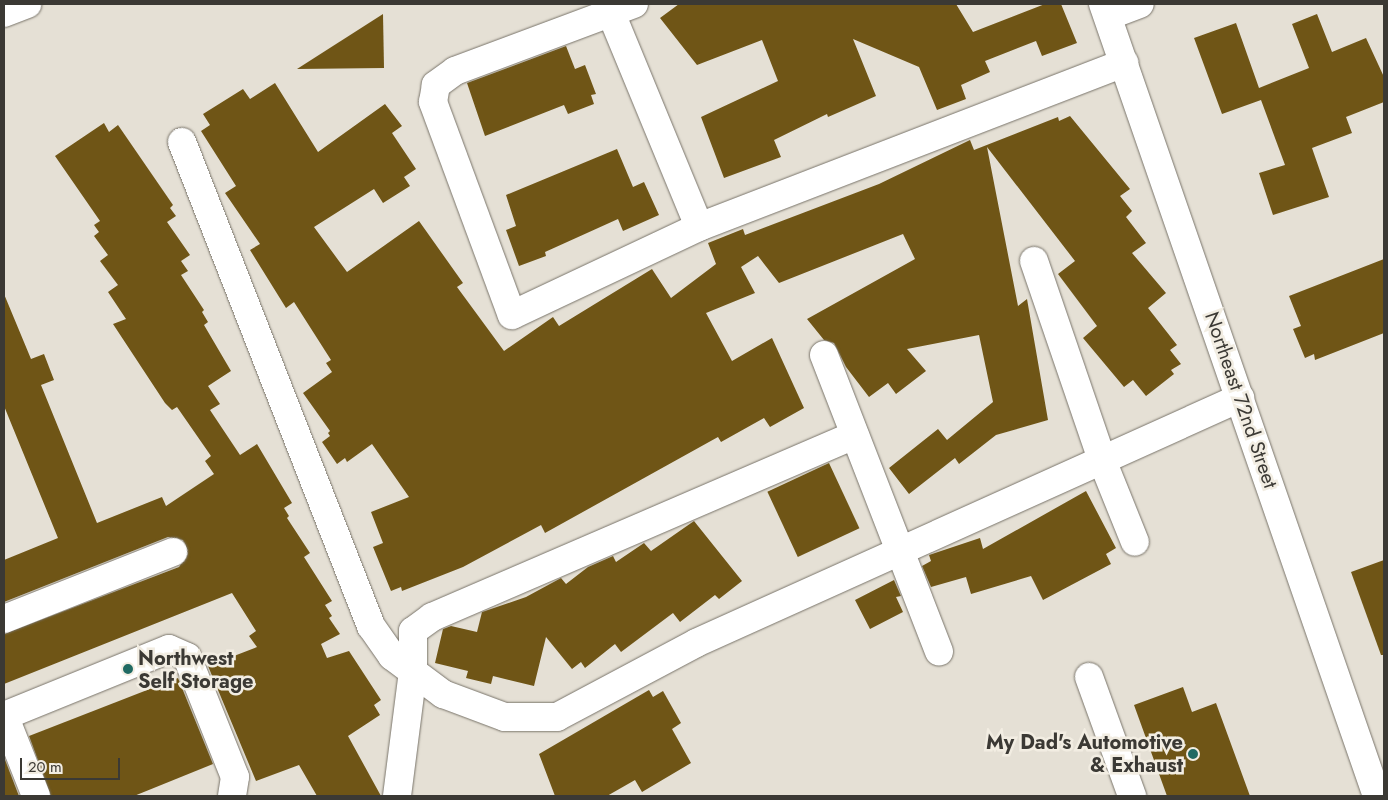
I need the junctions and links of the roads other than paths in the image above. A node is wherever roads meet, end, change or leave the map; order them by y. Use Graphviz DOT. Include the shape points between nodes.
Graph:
graph roads {
  1 [pos="27,4"];
  2 [pos="1140,4"];
  3 [pos="622,8"];
  4 [pos="1106,10"];
  5 [pos="4,13"];
  6 [pos="1124,62"];
  7 [pos="182,142"];
  8 [pos="699,227"];
  9 [pos="1034,261"];
  10 [pos="824,355"];
  11 [pos="1240,398"];
  12 [pos="855,434"];
  13 [pos="1102,460"];
  14 [pos="1135,542"];
  15 [pos="900,551"];
  16 [pos="173,552"];
  17 [pos="4,619"];
  18 [pos="939,652"];
  19 [pos="414,671"];
  20 [pos="1089,677"];
  21 [pos="4,715"];
  22 [pos="36,796"];
  23 [pos="232,796"];
  24 [pos="397,796"];
  25 [pos="1132,796"];
  26 [pos="1377,796"];
  1 -- 5 [label="street"];
  2 -- 4 [label="street"];
  3 -- 8 [label="street"];
  3 -- 8 [label="street" via="455,71 436,85 433,102 512,315"];
  4 -- 6 [label="street, Northeast 72nd Street"];
  6 -- 8 [label="street"];
  6 -- 11 [label="street, Northeast 72nd Street"];
  7 -- 19 [label="street" via="371,626 392,656"];
  9 -- 13 [label="street"];
  10 -- 12 [label="street"];
  11 -- 13 [label="street"];
  11 -- 26 [label="street, Northeast 72nd Street"];
  12 -- 15 [label="street"];
  12 -- 19 [label="street" via="432,617 412,631"];
  13 -- 14 [label="street"];
  13 -- 15 [label="street"];
  15 -- 18 [label="street"];
  15 -- 19 [label="street" via="696,643 557,717 505,717 443,694"];
  16 -- 17 [label="street"];
  19 -- 24 [label="street"];
  20 -- 25 [label="street"];
  21 -- 22 [label="street"];
  21 -- 23 [label="street" via="169,649 187,657 235,777"];
}
